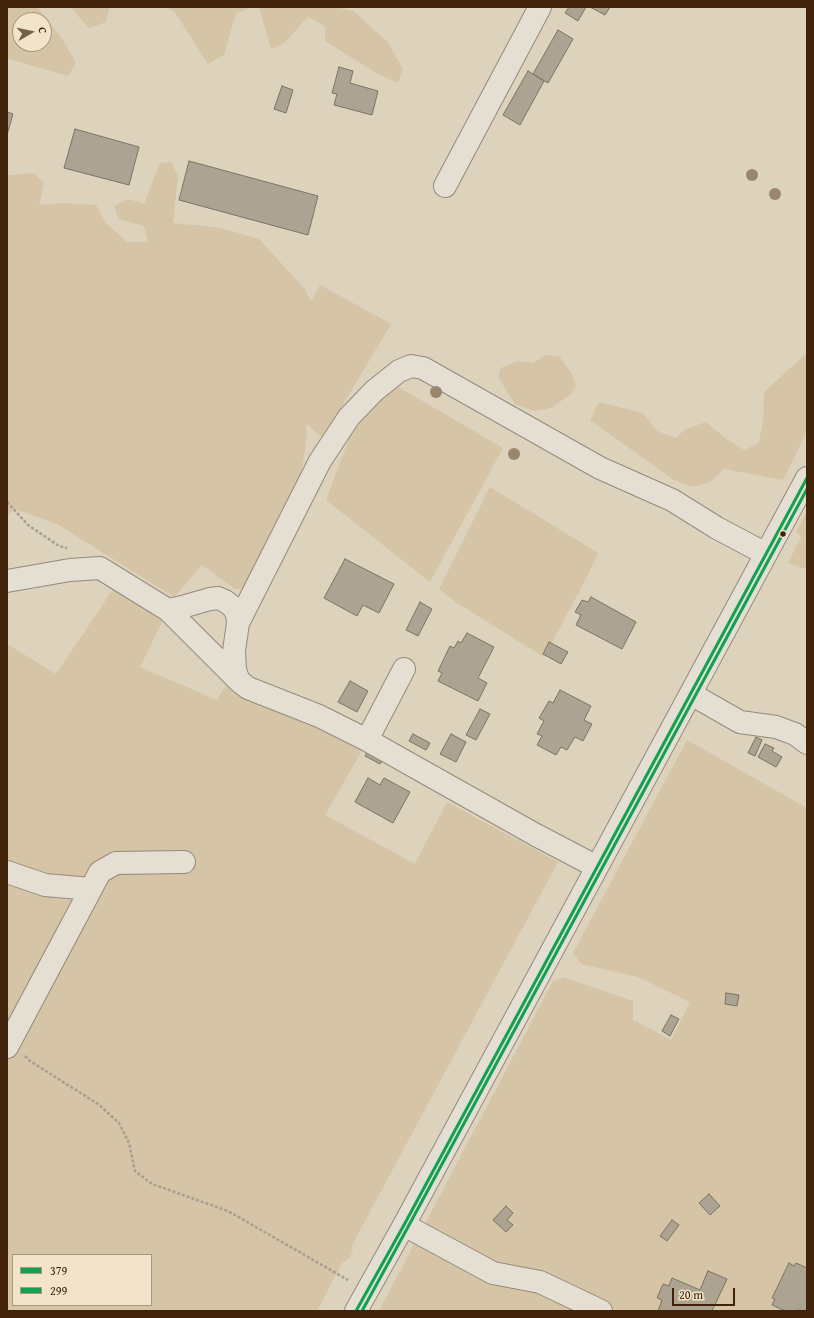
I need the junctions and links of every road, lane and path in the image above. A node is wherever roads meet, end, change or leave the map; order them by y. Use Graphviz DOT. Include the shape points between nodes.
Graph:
graph roads {
  1 [pos="540,7"];
  2 [pos="445,186"];
  3 [pos="807,478"];
  4 [pos="7,502"];
  5 [pos="72,549"];
  6 [pos="766,554"];
  7 [pos="7,581"];
  8 [pos="168,610"];
  9 [pos="238,623"];
  10 [pos="404,668"];
  11 [pos="239,681"];
  12 [pos="691,694"];
  13 [pos="367,740"];
  14 [pos="807,743"];
  15 [pos="184,862"];
  16 [pos="597,867"];
  17 [pos="7,872"];
  18 [pos="91,889"];
  19 [pos="9,1044"];
  20 [pos="404,1225"];
  21 [pos="367,1290"];
  22 [pos="356,1311"];
  23 [pos="601,1311"];
  1 -- 2 [label="street"];
  3 -- 6 [label="street"];
  4 -- 5 [label="path" via="28,525 59,546"];
  6 -- 9 [label="street" via="672,500 600,468 423,368 411,366 399,370 349,416 320,461"];
  6 -- 12 [label="street"];
  7 -- 8 [label="street" via="70,570 100,568"];
  8 -- 9 [label="street" via="218,598 233,607"];
  8 -- 11 [label="street"];
  9 -- 11 [label="street" via="234,651 235,670"];
  10 -- 13 [label="street"];
  11 -- 13 [label="street" via="248,688 319,716"];
  12 -- 14 [label="street" via="740,722 776,727 795,734"];
  12 -- 16 [label="street"];
  13 -- 16 [label="street"];
  15 -- 18 [label="street" via="116,863 100,872"];
  16 -- 20 [label="street"];
  17 -- 18 [label="street" via="45,886"];
  18 -- 19 [label="street"];
  19 -- 21 [label="path" via="30,1061 98,1104 119,1123 129,1143 135,1171 152,1184 228,1211"];
  20 -- 21 [label="street"];
  20 -- 23 [label="street" via="493,1273 540,1282"];
  21 -- 22 [label="street"];
}
